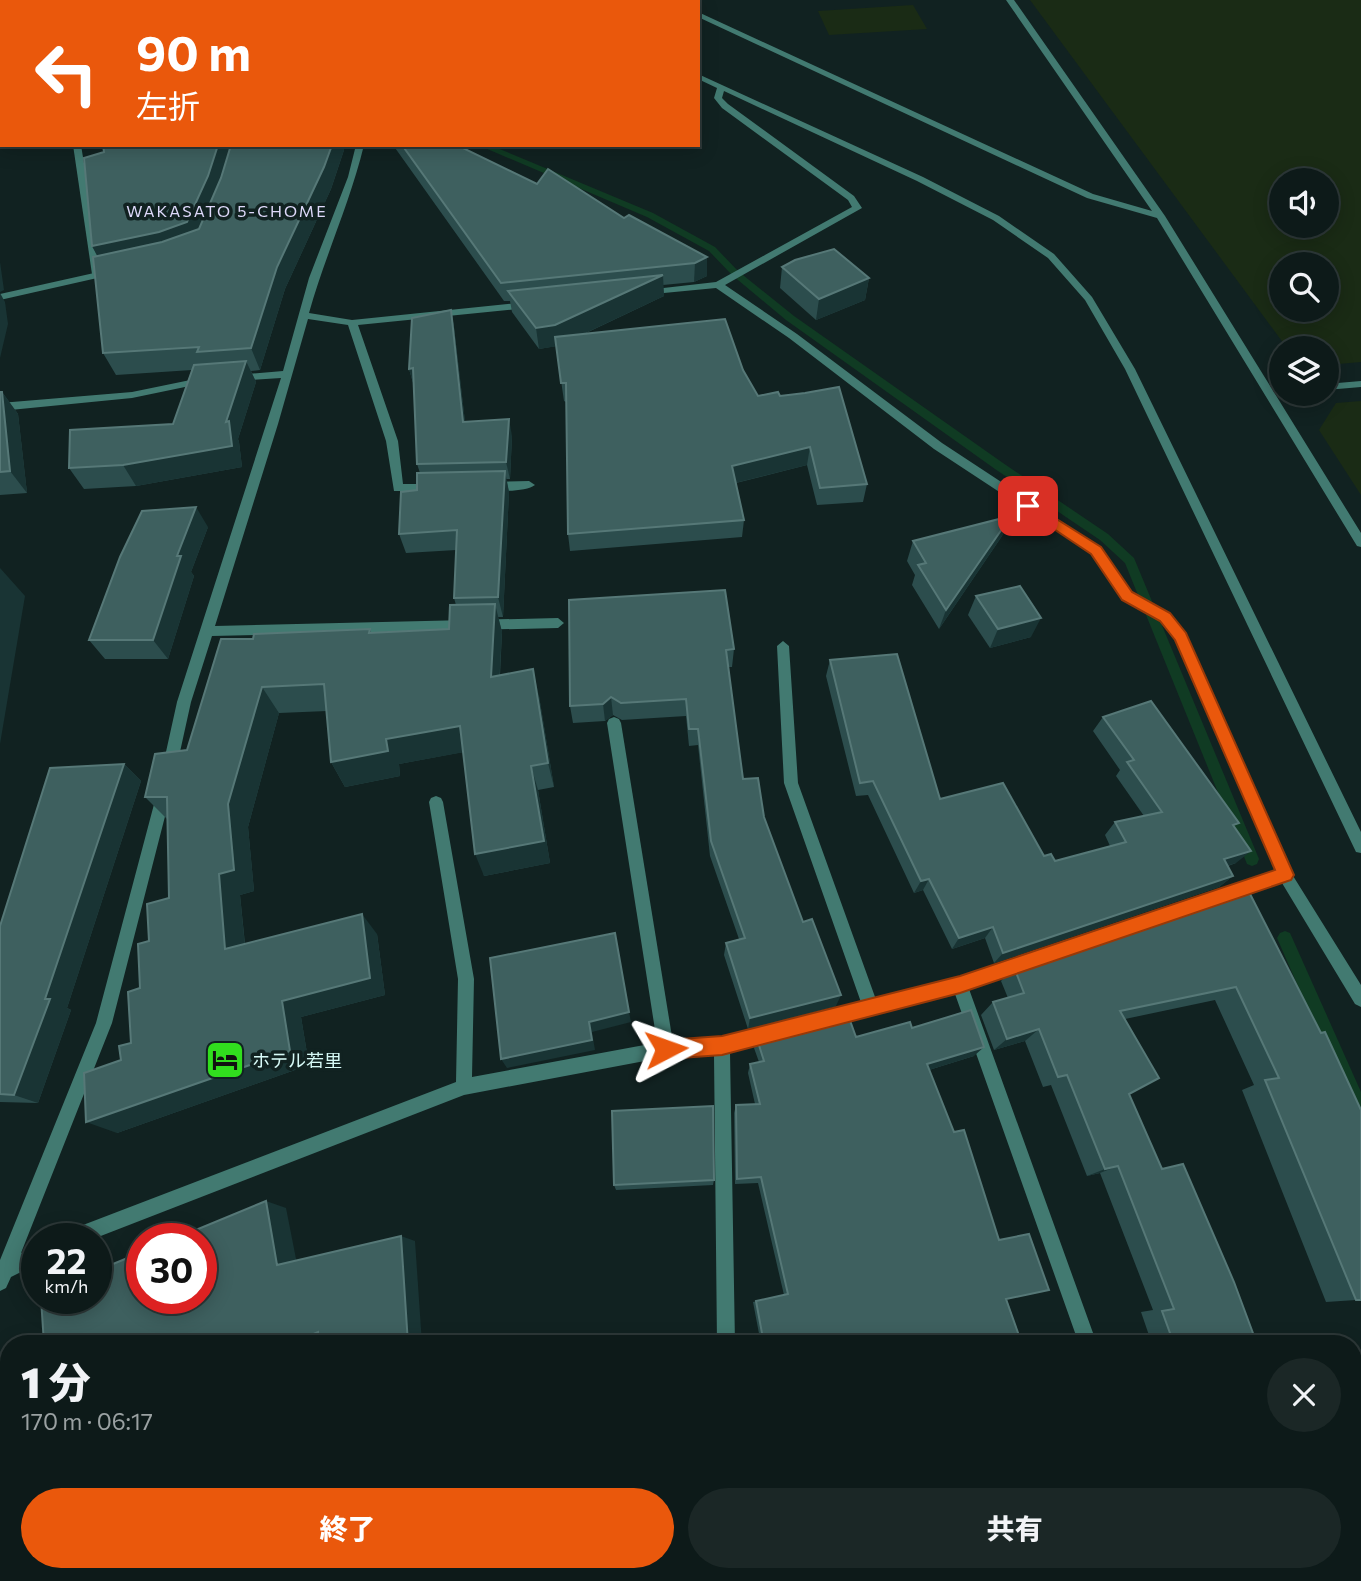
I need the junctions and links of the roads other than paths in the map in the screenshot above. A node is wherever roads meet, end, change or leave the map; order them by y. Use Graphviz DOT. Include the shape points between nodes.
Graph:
graph roads {
  1 [pos="1010,0"];
  2 [pos="700,12"];
  3 [pos="700,77"];
  4 [pos="721,88"];
  5 [pos="77,147"];
  6 [pos="360,147"];
  7 [pos="1160,216"];
  8 [pos="122,270"];
  9 [pos="98,276"];
  10 [pos="718,285"];
  11 [pos="637,294"];
  12 [pos="0,297"];
  13 [pos="542,303"];
  14 [pos="303,315"];
  15 [pos="352,323"];
  16 [pos="287,374"];
  17 [pos="1361,384"];
  18 [pos="1339,386"];
  19 [pos="1268,393"];
  20 [pos="0,407"];
  21 [pos="529,485"];
  22 [pos="477,486"];
  23 [pos="450,487"];
  24 [pos="1361,543"];
  25 [pos="558,623"];
  26 [pos="208,631"];
  27 [pos="783,646"];
  28 [pos="614,723"];
  29 [pos="436,802"];
  30 [pos="1361,847"];
  31 [pos="1285,875"];
  32 [pos="960,985"];
  33 [pos="1361,999"];
  34 [pos="871,1008"];
  35 [pos="722,1045"];
  36 [pos="666,1049"];
  37 [pos="464,1087"];
  38 [pos="111,1223"];
  39 [pos="21,1264"];
  40 [pos="2,1275"];
  41 [pos="726,1335"];
  42 [pos="1085,1335"];
  1 -- 7 [label="street"];
  2 -- 7 [label="street" via="1090,196"];
  3 -- 4 [label="street"];
  4 -- 10 [label="street" via="718,98 725,106 851,198 857,208"];
  4 -- 30 [label="street" via="920,178 996,218 1051,256 1089,299 1130,369"];
  5 -- 9 [label="street"];
  6 -- 14 [label="street"];
  7 -- 19 [label="street"];
  8 -- 9 [label="street"];
  9 -- 12 [label="street"];
  10 -- 11 [label="street"];
  10 -- 31 [label="street" via="938,446 1096,550 1127,596 1165,617 1181,637"];
  13 -- 15 [label="street"];
  14 -- 15 [label="street"];
  14 -- 16 [label="street"];
  15 -- 23 [label="street" via="392,441 398,488"];
  16 -- 20 [label="street"];
  16 -- 26 [label="street"];
  17 -- 18 [label="street"];
  19 -- 24 [label="street"];
  21 -- 22 [label="street"];
  25 -- 26 [label="street"];
  26 -- 40 [label="street" via="184,702 104,1023"];
  27 -- 34 [label="street" via="791,783"];
  28 -- 36 [label="street"];
  29 -- 37 [label="street" via="466,979"];
  31 -- 32 [label="street"];
  31 -- 33 [label="street"];
  32 -- 34 [label="street"];
  32 -- 42 [label="street"];
  34 -- 35 [label="street"];
  35 -- 36 [label="street"];
  35 -- 41 [label="street"];
  36 -- 37 [label="street"];
  37 -- 38 [label="street"];
  39 -- 40 [label="street"];
}
